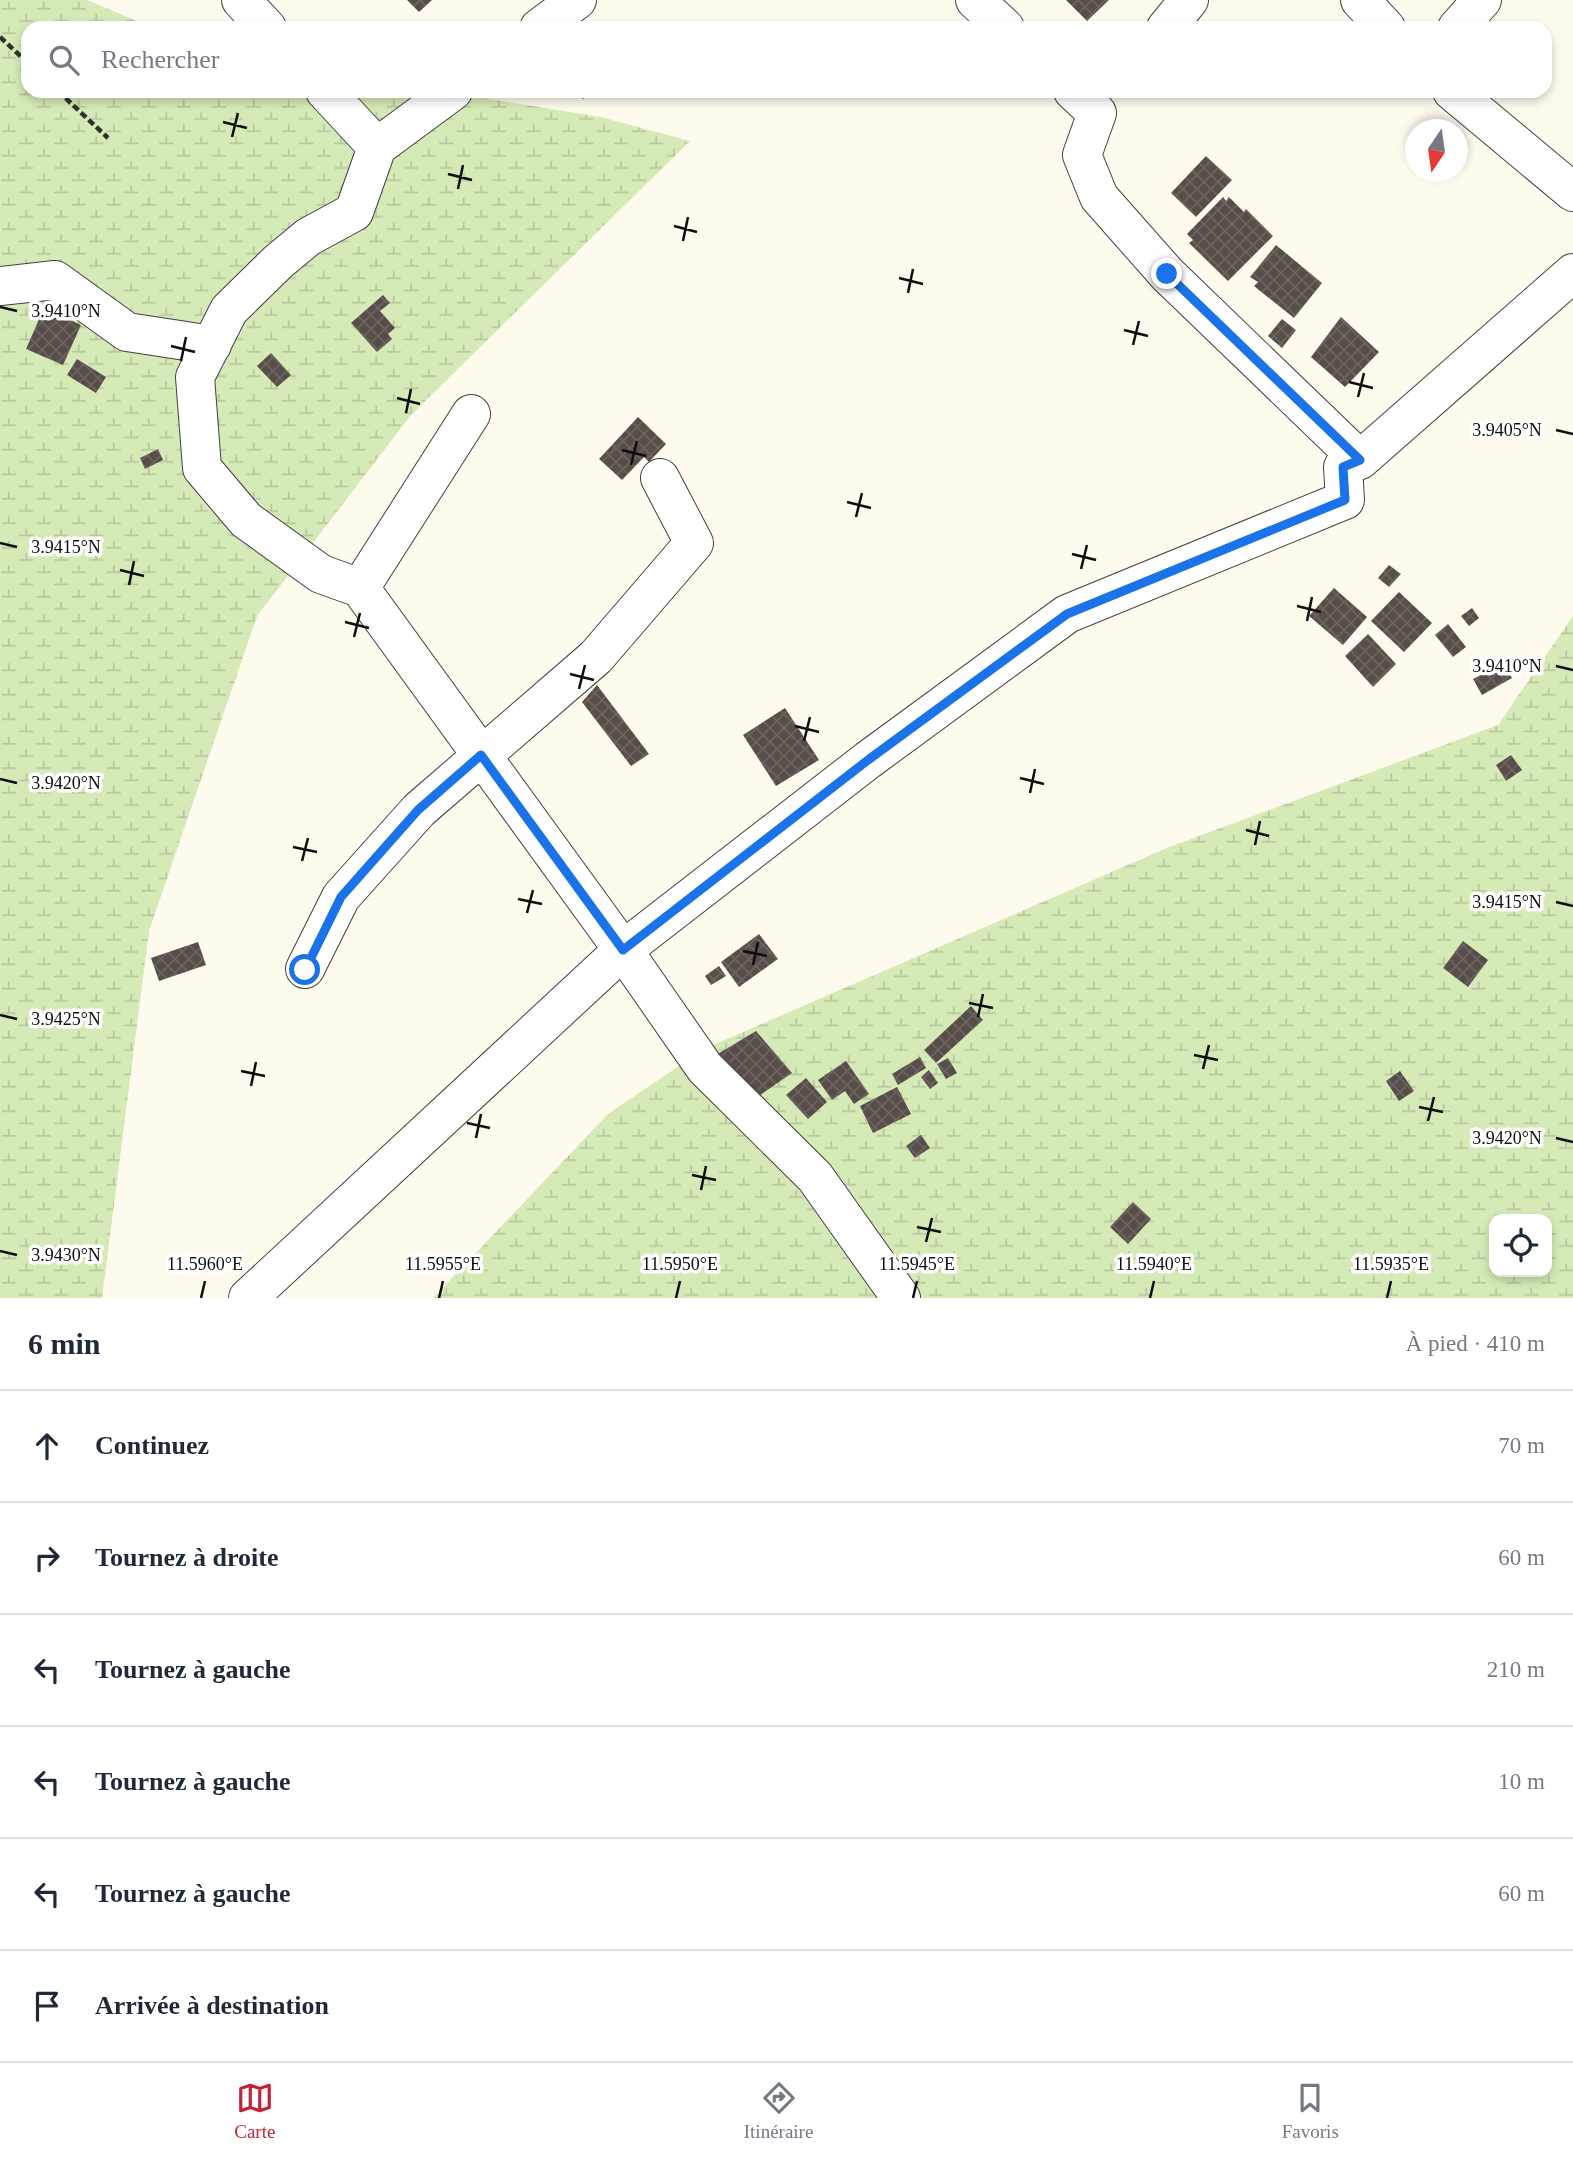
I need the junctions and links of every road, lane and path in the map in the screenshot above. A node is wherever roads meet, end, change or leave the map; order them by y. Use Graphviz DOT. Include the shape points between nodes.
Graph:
graph roads {
  1 [pos="242,0"];
  2 [pos="576,0"];
  3 [pos="975,0"];
  4 [pos="1189,0"];
  5 [pos="1360,0"];
  6 [pos="1482,0"];
  7 [pos="261,21"];
  8 [pos="548,21"];
  9 [pos="998,21"];
  10 [pos="1172,21"];
  11 [pos="1380,21"];
  12 [pos="1463,21"];
  13 [pos="0,37"];
  14 [pos="21,56"];
  15 [pos="65,98"];
  16 [pos="332,98"];
  17 [pos="444,98"];
  18 [pos="1095,98"];
  19 [pos="1460,98"];
  20 [pos="108,138"];
  21 [pos="377,147"];
  22 [pos="1573,192"];
  23 [pos="1573,274"];
  24 [pos="0,286"];
  25 [pos="212,345"];
  26 [pos="471,414"];
  27 [pos="1360,460"];
  28 [pos="660,478"];
  29 [pos="360,588"];
  30 [pos="481,755"];
  31 [pos="623,950"];
  32 [pos="305,970"];
  33 [pos="248,1298"];
  34 [pos="901,1298"];
  1 -- 7 [label="street"];
  2 -- 8 [label="street"];
  3 -- 9 [label="street"];
  4 -- 10 [label="street"];
  5 -- 11 [label="street"];
  6 -- 12 [label="street"];
  13 -- 14 [label="path"];
  15 -- 20 [label="path"];
  16 -- 21 [label="street"];
  17 -- 21 [label="street"];
  18 -- 27 [label="street" via="1082,155 1099,197 1167,274"];
  19 -- 22 [label="street"];
  21 -- 25 [label="street" via="354,212 309,237 278,262 229,310"];
  23 -- 27 [label="street"];
  24 -- 25 [label="street" via="55,280 127,332"];
  25 -- 29 [label="street" via="195,377 202,468 246,520 321,575"];
  26 -- 29 [label="street"];
  27 -- 31 [label="street" via="1343,467 1345,500 1067,614 868,760"];
  28 -- 30 [label="street" via="694,543 596,657"];
  29 -- 30 [label="street"];
  30 -- 31 [label="street"];
  30 -- 32 [label="street" via="418,810 341,897"];
  31 -- 33 [label="street"];
  31 -- 34 [label="street" via="705,1068 815,1177"];
}
